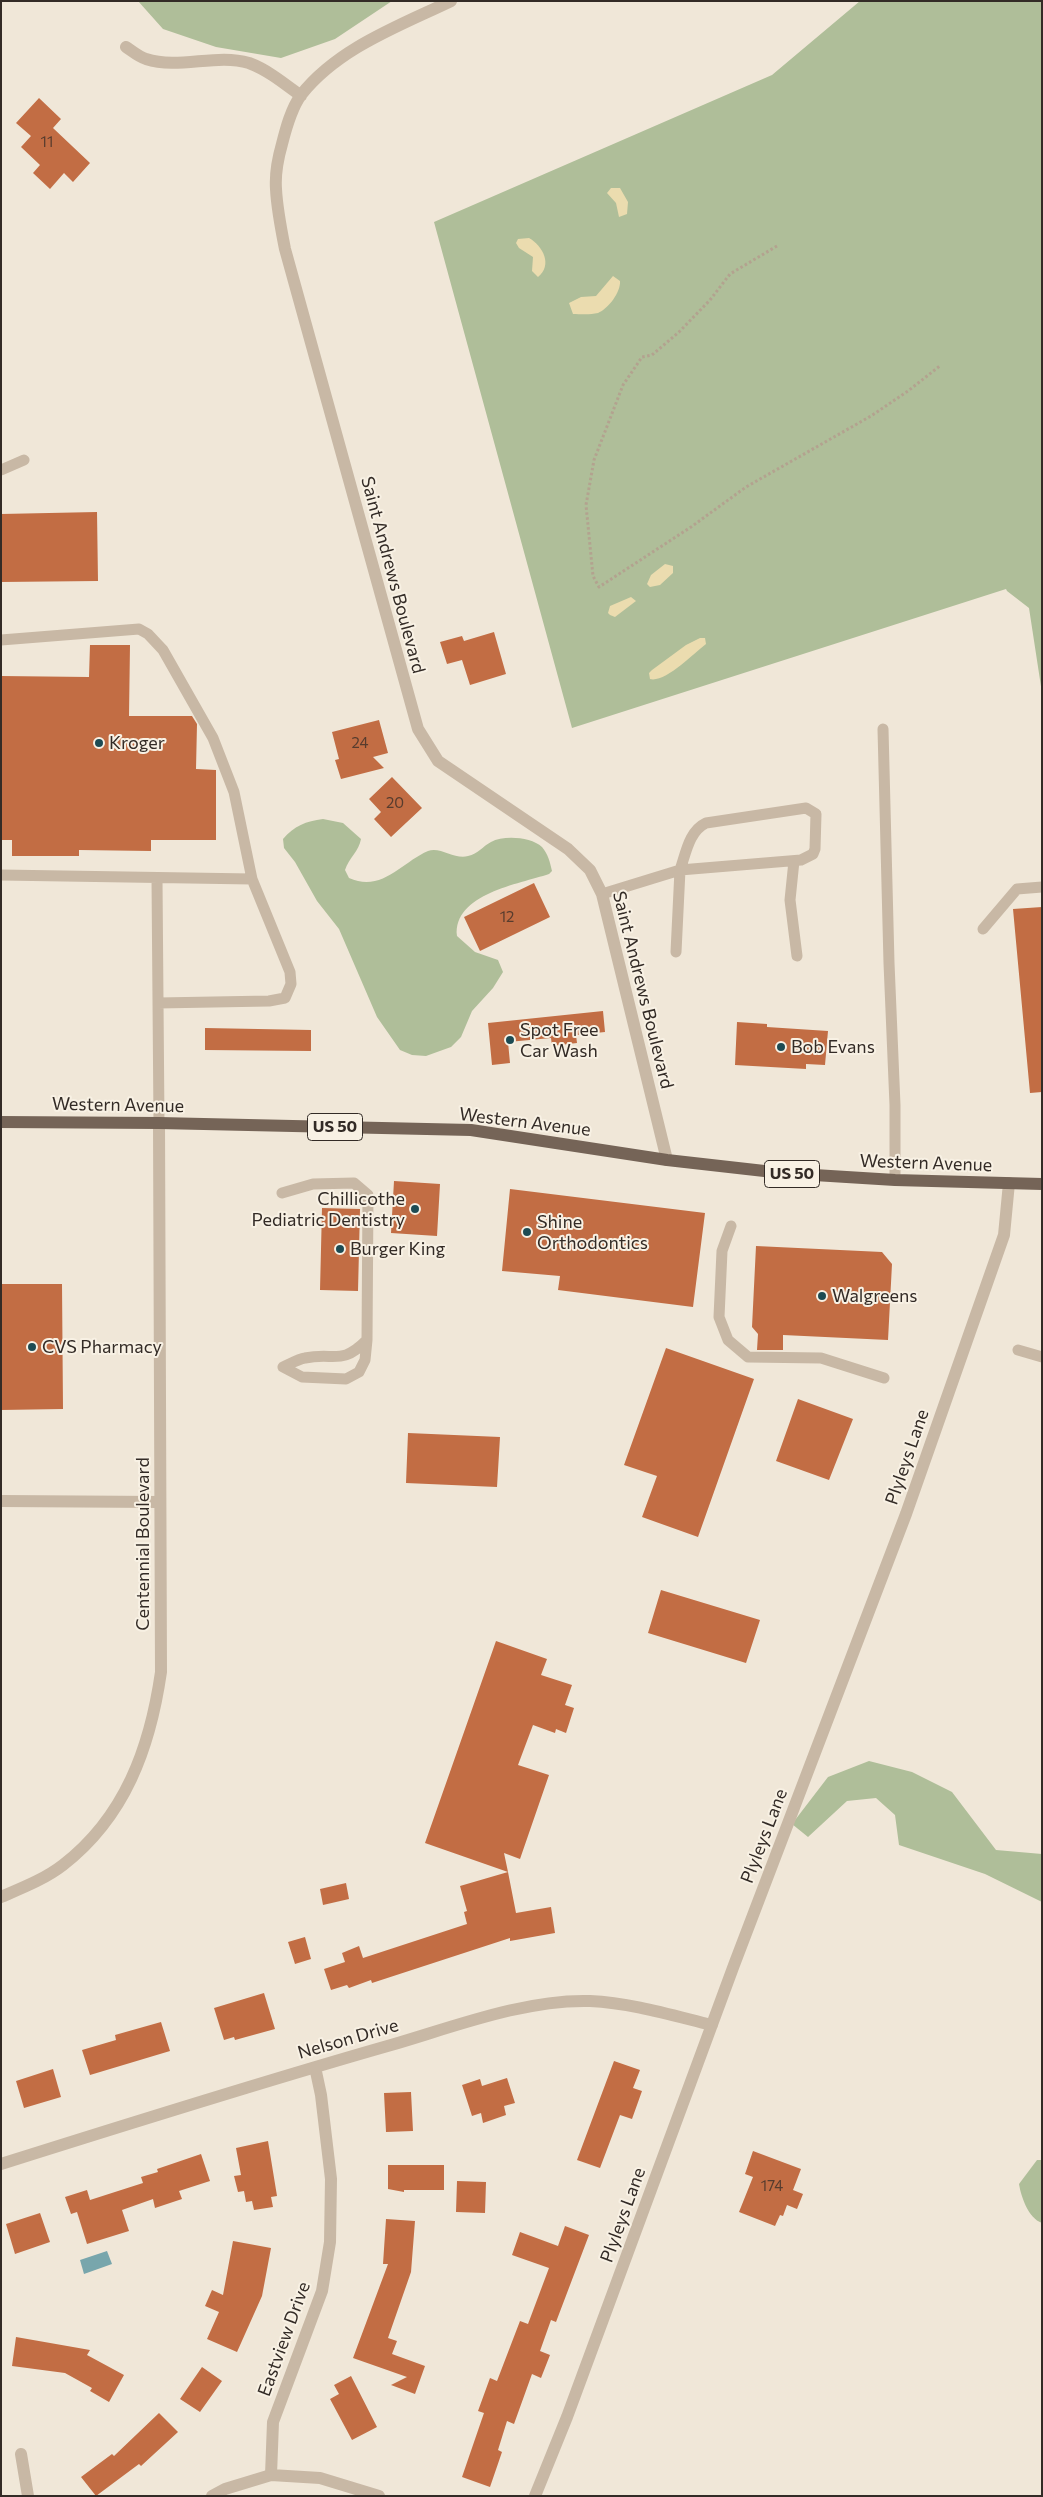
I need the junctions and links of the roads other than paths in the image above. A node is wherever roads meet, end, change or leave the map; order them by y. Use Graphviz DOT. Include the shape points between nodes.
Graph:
graph roads {
  1 [pos="451,1"];
  2 [pos="126,47"];
  3 [pos="301,96"];
  4 [pos="24,460"];
  5 [pos="1,470"];
  6 [pos="1,640"];
  7 [pos="883,729"];
  8 [pos="794,861"];
  9 [pos="680,870"];
  10 [pos="1,875"];
  11 [pos="156,879"];
  12 [pos="252,879"];
  13 [pos="1042,887"];
  14 [pos="602,894"];
  15 [pos="983,928"];
  16 [pos="676,952"];
  17 [pos="797,956"];
  18 [pos="158,1003"];
  19 [pos="1,1122"];
  20 [pos="158,1123"];
  21 [pos="667,1160"];
  22 [pos="896,1180"];
  23 [pos="1009,1183"];
  24 [pos="1042,1184"];
  25 [pos="282,1193"];
  26 [pos="731,1226"];
  27 [pos="367,1340"];
  28 [pos="1018,1350"];
  29 [pos="1042,1357"];
  30 [pos="884,1378"];
  31 [pos="1,1501"];
  32 [pos="159,1502"];
  33 [pos="1,1896"];
  34 [pos="712,2025"];
  35 [pos="315,2067"];
  36 [pos="1,2164"];
  37 [pos="21,2454"];
  38 [pos="271,2475"];
  39 [pos="28,2496"];
  40 [pos="212,2496"];
  41 [pos="379,2496"];
  42 [pos="535,2496"];
  1 -- 3 [label="street, Saint Andrews Boulevard" via="350,52"];
  2 -- 3 [label="street" via="144,59 166,63 248,63 272,74"];
  3 -- 14 [label="street, Saint Andrews Boulevard" via="287,123 279,157 276,187 279,218 418,728 438,761 568,849 590,870"];
  4 -- 5 [label="lane"];
  6 -- 12 [label="lane" via="138,629 148,634 163,650 213,738 234,792"];
  7 -- 22 [label="lane"];
  8 -- 9 [label="lane"];
  8 -- 9 [label="lane" via="808,857 815,849 816,814 806,808 706,823 693,833"];
  8 -- 17 [label="lane" via="790,900"];
  9 -- 14 [label="lane"];
  9 -- 16 [label="lane"];
  10 -- 11 [label="lane"];
  11 -- 12 [label="lane"];
  11 -- 18 [label="lane"];
  12 -- 18 [label="lane" via="290,972 291,984 284,998"];
  13 -- 15 [label="lane" via="1017,889"];
  14 -- 21 [label="street, Saint Andrews Boulevard"];
  18 -- 20 [label="lane"];
  19 -- 20 [label="main road, Western Avenue / US 50"];
  20 -- 21 [label="main road, Western Avenue / US 50" via="471,1130"];
  20 -- 32 [label="street, Centennial Boulevard"];
  21 -- 22 [label="main road, Western Avenue / US 50" via="782,1173"];
  22 -- 23 [label="main road, Western Avenue / US 50"];
  23 -- 24 [label="main road, Western Avenue / US 50"];
  23 -- 34 [label="street, Plyleys Lane" via="1004,1235 906,1514"];
  25 -- 27 [label="lane" via="313,1184 354,1184 368,1195"];
  26 -- 30 [label="lane" via="722,1251 719,1317 728,1340 748,1357 821,1358"];
  27 -- 27 [label="lane" via="365,1360 359,1372 346,1379 302,1378 283,1367 305,1358 344,1357 357,1351"];
  28 -- 29 [label="lane"];
  31 -- 32 [label="street"];
  32 -- 33 [label="street, Centennial Boulevard" via="161,1672 154,1714 133,1775 119,1806 84,1848 61,1867"];
  34 -- 35 [label="street, Nelson Drive" via="632,2005 588,2001 543,2005 494,2015"];
  34 -- 42 [label="street, Plyleys Lane" via="571,2408"];
  35 -- 36 [label="street, Nelson Drive"];
  35 -- 38 [label="street, Eastview Drive" via="331,2179 330,2242 322,2291 273,2422"];
  37 -- 39 [label="street"];
  38 -- 40 [label="street"];
  38 -- 41 [label="street" via="320,2478"];
}
